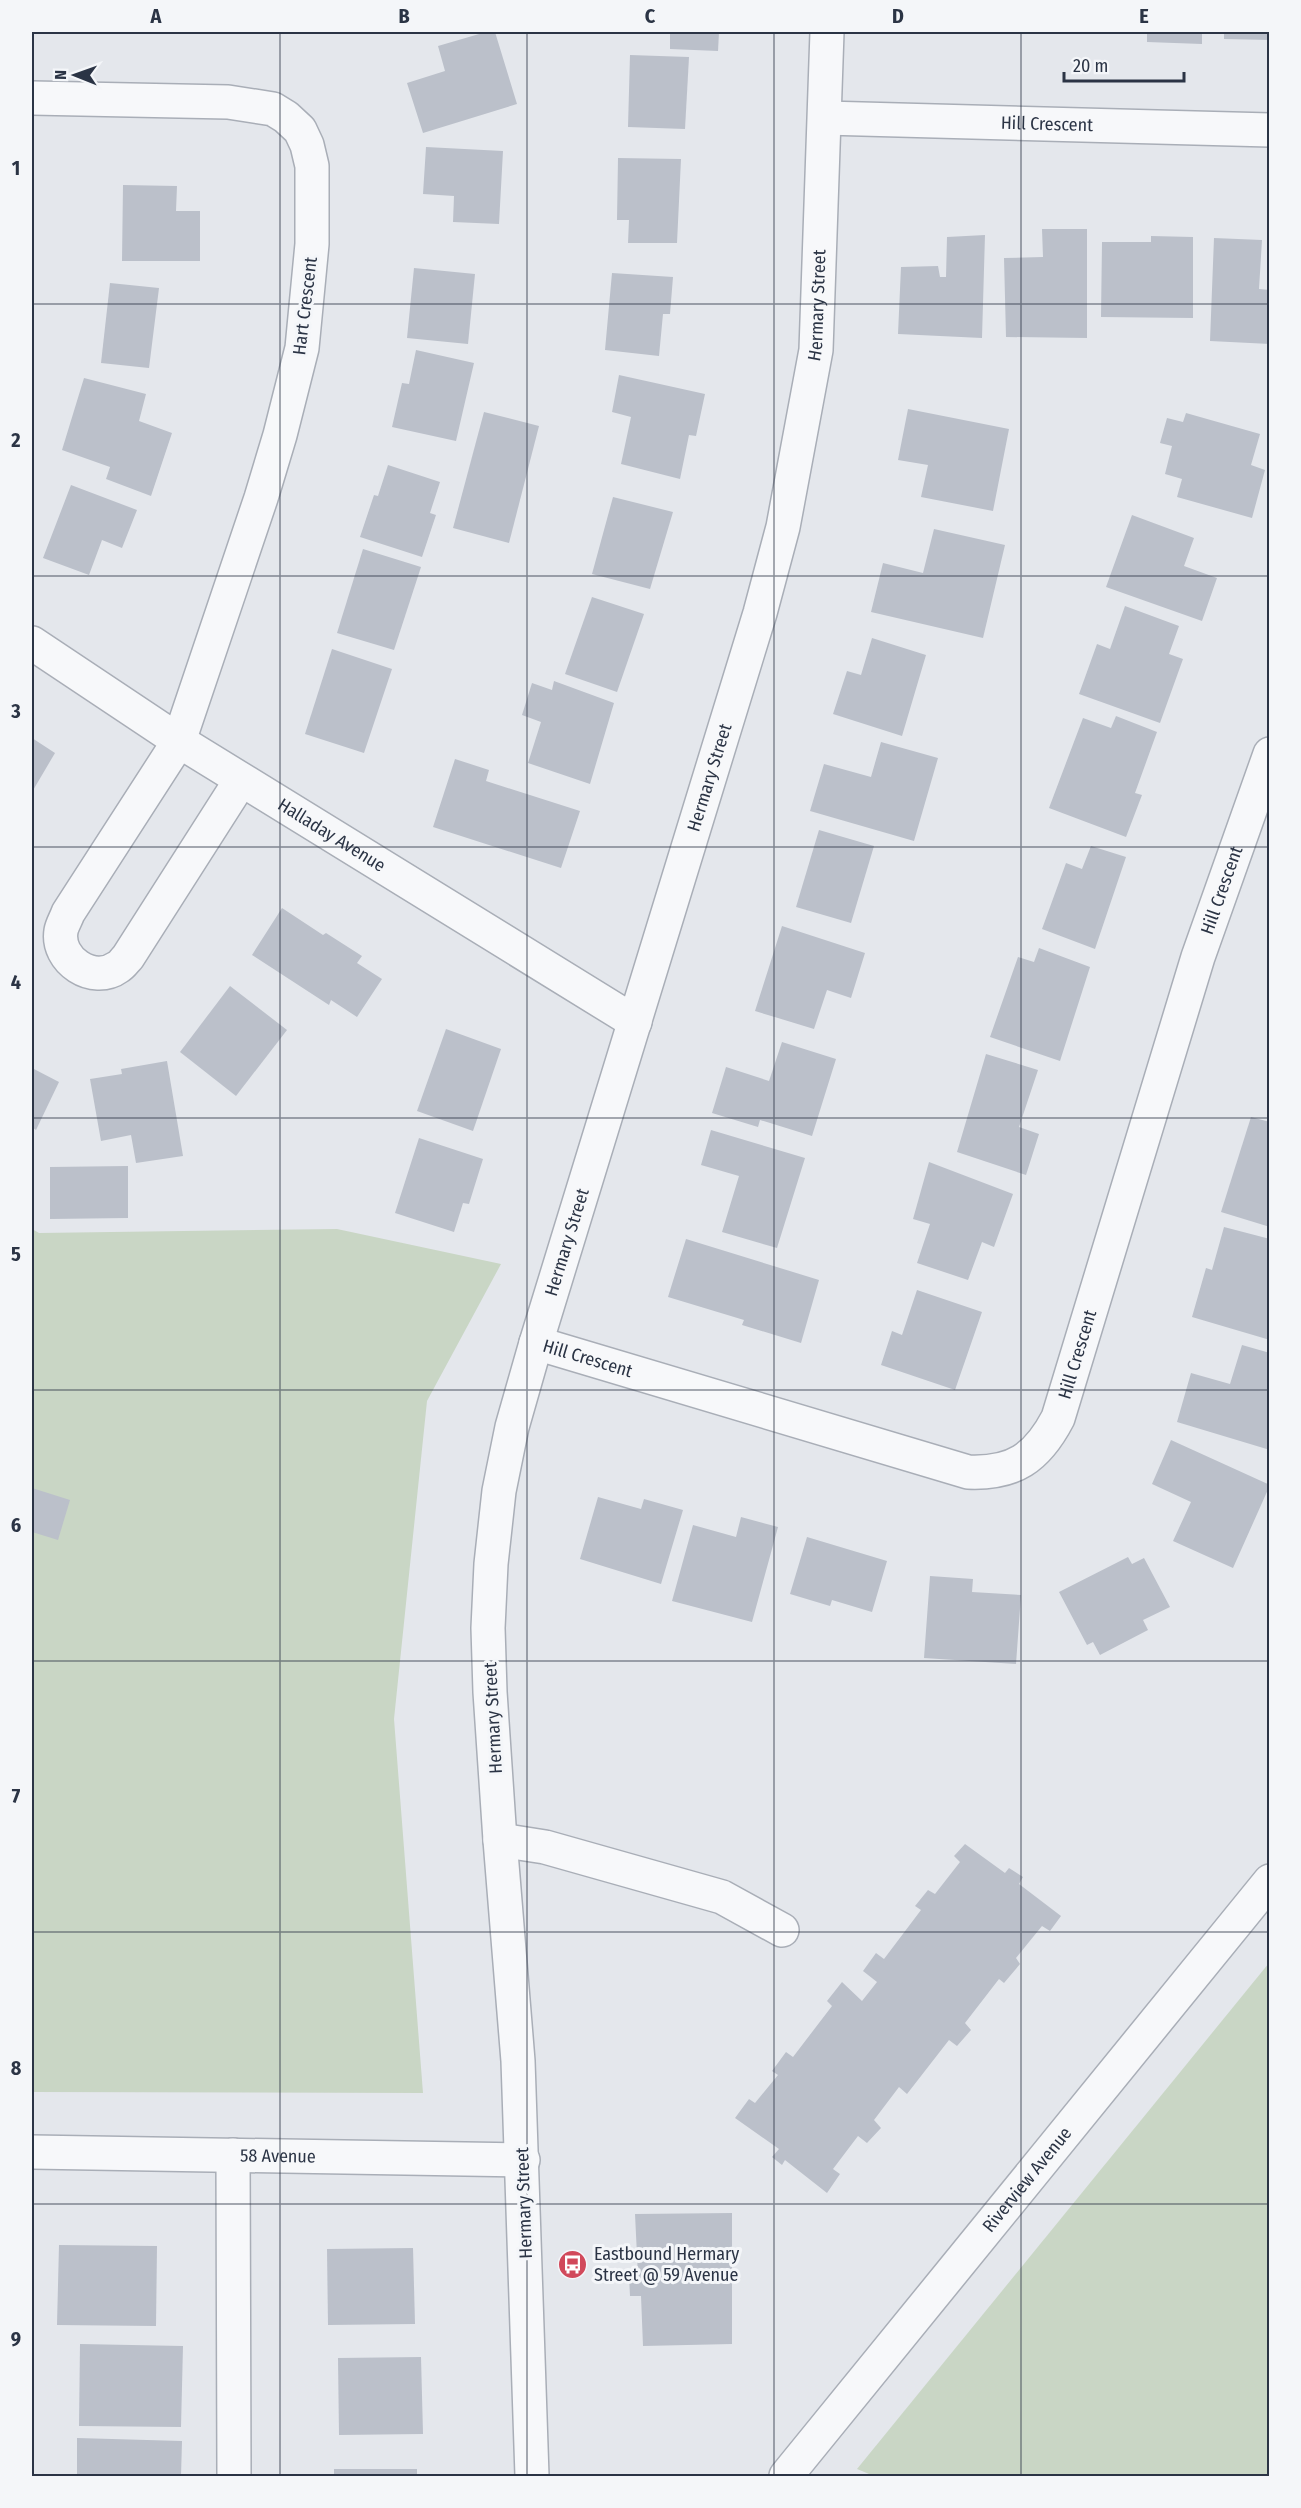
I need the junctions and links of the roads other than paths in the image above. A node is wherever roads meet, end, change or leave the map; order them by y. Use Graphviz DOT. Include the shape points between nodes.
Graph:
graph roads {
  1 [pos="827,32"];
  2 [pos="32,98"];
  3 [pos="825,118"];
  4 [pos="1269,130"];
  5 [pos="32,643"];
  6 [pos="178,741"];
  7 [pos="1269,754"];
  8 [pos="241,780"];
  9 [pos="635,1022"];
  10 [pos="536,1343"];
  11 [pos="500,1840"];
  12 [pos="1269,1881"];
  13 [pos="782,1930"];
  14 [pos="32,2152"];
  15 [pos="234,2155"];
  16 [pos="523,2160"];
  17 [pos="531,2429"];
  18 [pos="234,2476"];
  19 [pos="532,2476"];
  20 [pos="550,2476"];
  21 [pos="786,2476"];
  1 -- 3 [label="street, Hermary Street"];
  2 -- 6 [label="street, Hart Crescent" via="228,102 273,109 300,130 312,166 308,299 295,376 261,498"];
  3 -- 4 [label="street, Hill Crescent"];
  3 -- 9 [label="street, Hermary Street" via="816,350 783,527"];
  5 -- 6 [label="street, Halladay Avenue"];
  6 -- 8 [label="street, Halladay Avenue"];
  6 -- 8 [label="street, Hart Crescent" via="68,913 61,931 62,947 79,968 93,973 108,972 128,957"];
  7 -- 10 [label="street, Hill Crescent" via="1198,957 1058,1418 1036,1452 1005,1469 968,1472"];
  8 -- 9 [label="street, Halladay Avenue"];
  9 -- 10 [label="street, Hermary Street"];
  10 -- 11 [label="street, Hermary Street" via="512,1427 491,1564 490,1692"];
  11 -- 13 [label="street" via="546,1847 722,1897"];
  11 -- 16 [label="street, Hermary Street"];
  12 -- 21 [label="street, Riverview Avenue"];
  14 -- 15 [label="street, 58 Avenue"];
  15 -- 16 [label="street, 58 Avenue"];
  15 -- 18 [label="street"];
  16 -- 17 [label="street, Hermary Street"];
  17 -- 19 [label="street, Hermary Street"];
  17 -- 20 [label="street"];
}
